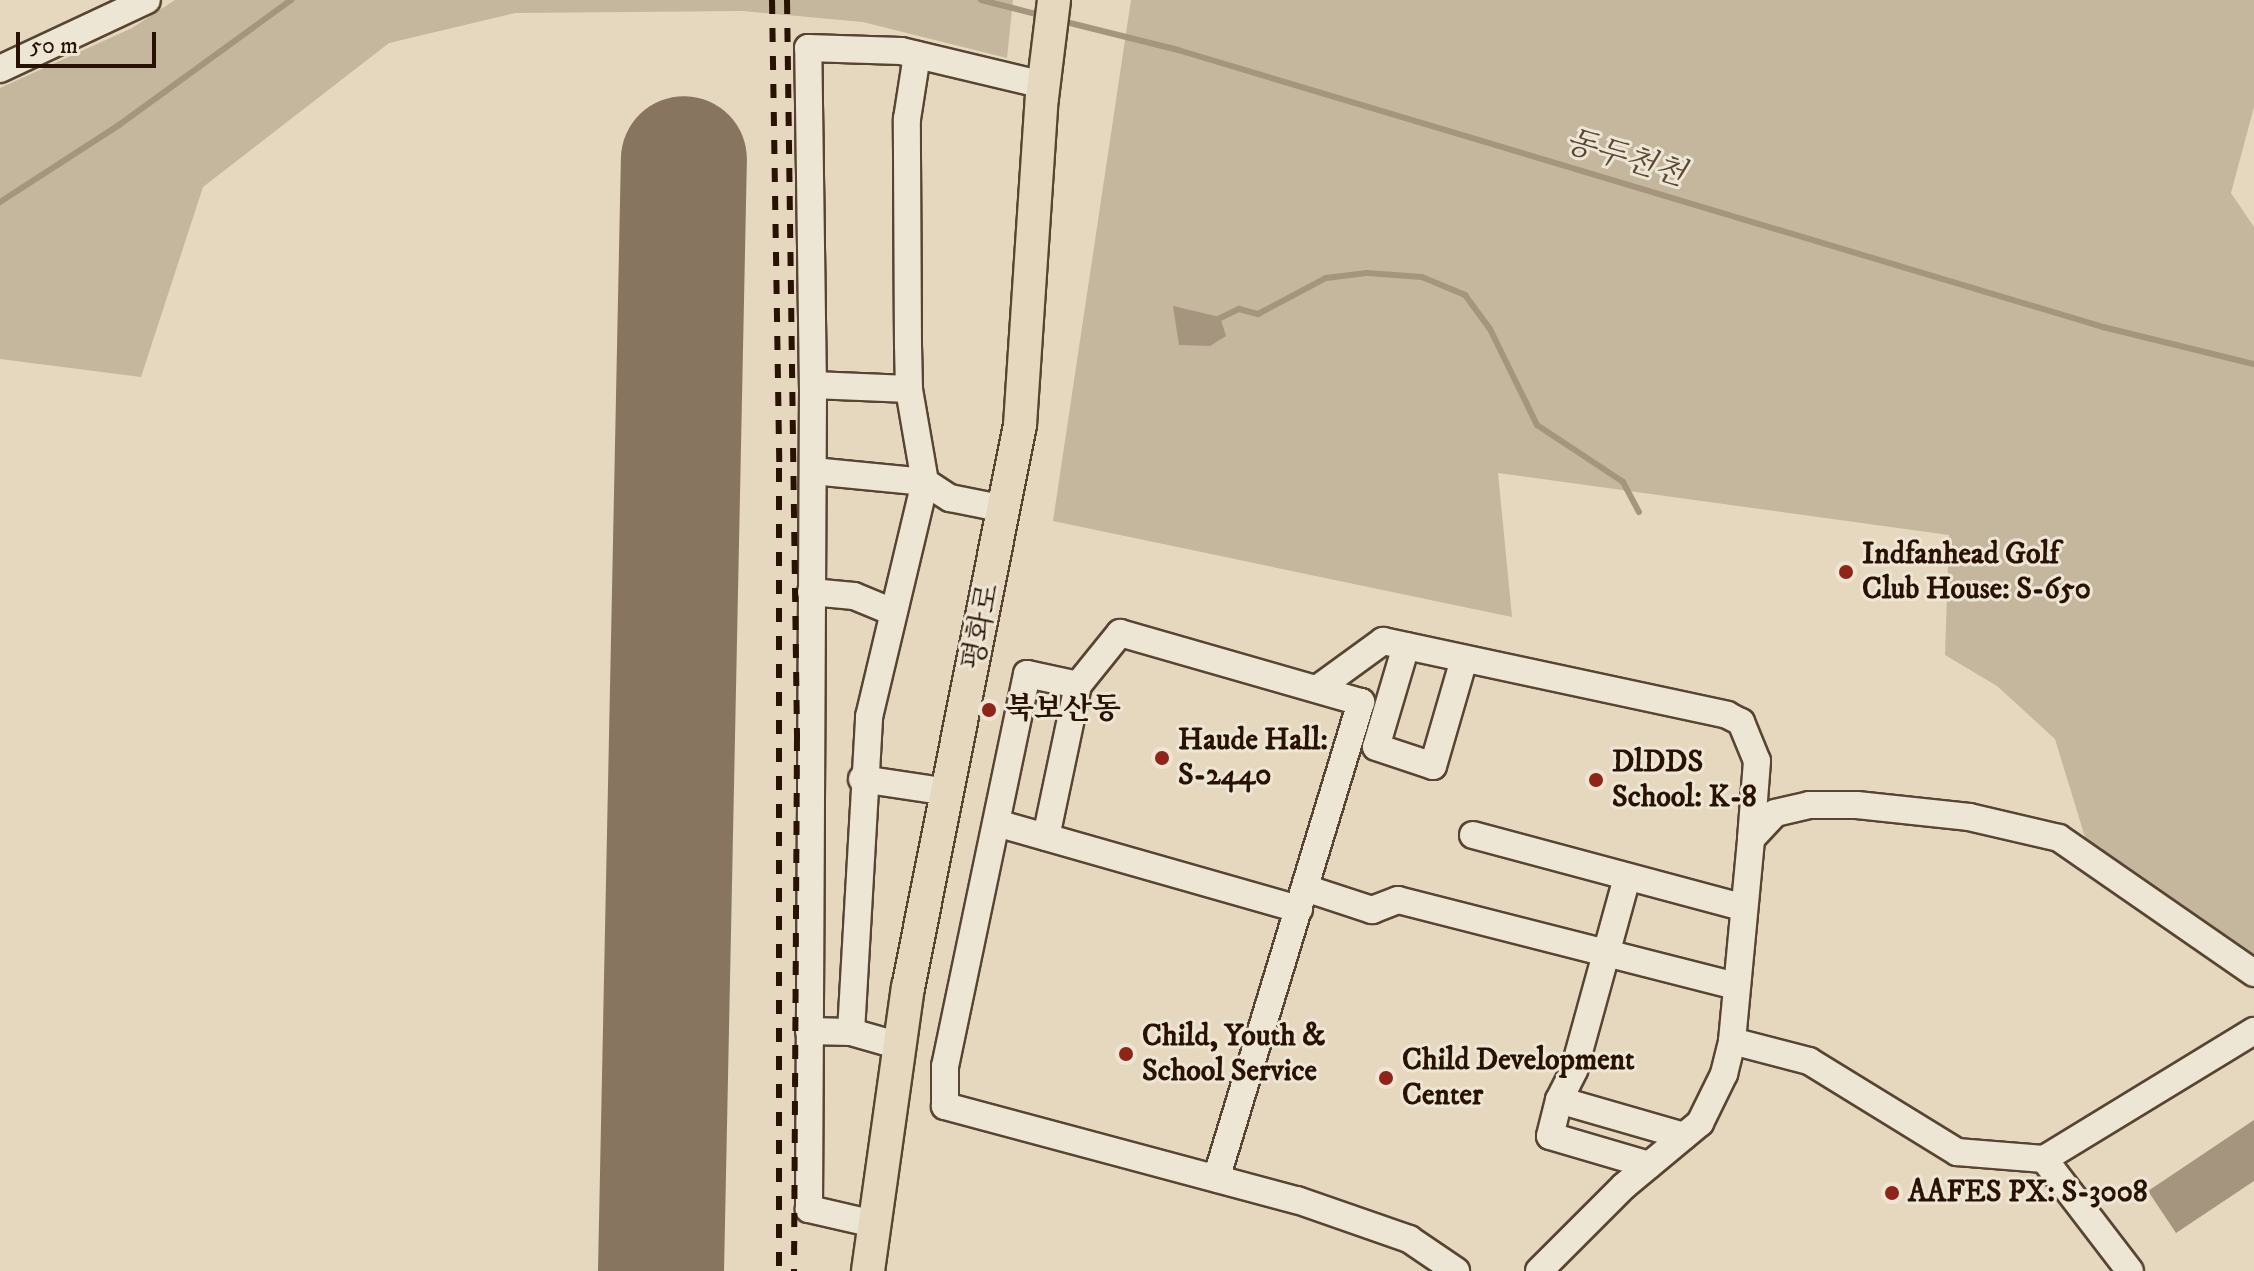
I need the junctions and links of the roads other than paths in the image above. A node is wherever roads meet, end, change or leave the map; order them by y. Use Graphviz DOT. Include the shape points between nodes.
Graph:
graph roads {
  1 [pos="147,0"];
  2 [pos="1054,0"];
  3 [pos="124,7"];
  4 [pos="917,55"];
  5 [pos="0,69"];
  6 [pos="1044,79"];
  7 [pos="813,385"];
  8 [pos="909,389"];
  9 [pos="813,471"];
  10 [pos="925,482"];
  11 [pos="1005,509"];
  12 [pos="811,592"];
  13 [pos="893,612"];
  14 [pos="1406,646"];
  15 [pos="1464,659"];
  16 [pos="1078,685"];
  17 [pos="1317,689"];
  18 [pos="862,779"];
  19 [pos="948,792"];
  20 [pos="1000,824"];
  21 [pos="1473,835"];
  22 [pos="1046,837"];
  23 [pos="1751,839"];
  24 [pos="1627,877"];
  25 [pos="1302,899"];
  26 [pos="1742,907"];
  27 [pos="1605,953"];
  28 [pos="2254,973"];
  29 [pos="1735,986"];
  30 [pos="809,1031"];
  31 [pos="2254,1031"];
  32 [pos="851,1032"];
  33 [pos="1732,1041"];
  34 [pos="900,1046"];
  35 [pos="1559,1100"];
  36 [pos="1684,1136"];
  37 [pos="2044,1159"];
  38 [pos="1649,1165"];
  39 [pos="1216,1178"];
  40 [pos="874,1224"];
  41 [pos="868,1271"];
  42 [pos="1456,1271"];
  43 [pos="1539,1271"];
  44 [pos="2130,1271"];
  1 -- 3 [label="street"];
  2 -- 6 [label="main road, 평화로"];
  3 -- 5 [label="street"];
  4 -- 6 [label="street"];
  4 -- 7 [label="street" via="808,48"];
  4 -- 8 [label="street" via="907,119"];
  6 -- 11 [label="main road, 평화로" via="1020,425"];
  7 -- 8 [label="street"];
  7 -- 9 [label="street"];
  8 -- 10 [label="street"];
  9 -- 10 [label="street"];
  9 -- 12 [label="street"];
  10 -- 11 [label="street" via="950,498"];
  10 -- 13 [label="street"];
  11 -- 19 [label="main road, 평화로"];
  12 -- 13 [label="street" via="854,596"];
  12 -- 30 [label="street"];
  13 -- 18 [label="street" via="877,669"];
  14 -- 15 [label="street"];
  14 -- 15 [label="street" via="1376,747 1433,766"];
  14 -- 17 [label="street" via="1383,641"];
  15 -- 23 [label="street" via="1741,722 1757,761"];
  16 -- 17 [label="street" via="1120,633"];
  16 -- 20 [label="street" via="1027,674 1001,790"];
  16 -- 22 [label="street"];
  17 -- 25 [label="street" via="1361,702"];
  18 -- 19 [label="street"];
  18 -- 32 [label="street"];
  19 -- 34 [label="main road, 평화로"];
  20 -- 22 [label="street"];
  20 -- 39 [label="street" via="945,1066 945,1106"];
  21 -- 24 [label="street"];
  22 -- 25 [label="street"];
  23 -- 26 [label="street"];
  23 -- 28 [label="street" via="1775,813 1845,805 1969,817 2059,838"];
  24 -- 26 [label="street"];
  24 -- 27 [label="street"];
  25 -- 27 [label="street" via="1372,910 1398,900"];
  25 -- 39 [label="street"];
  26 -- 29 [label="street"];
  27 -- 29 [label="street"];
  27 -- 35 [label="street" via="1574,1070"];
  29 -- 33 [label="street"];
  30 -- 32 [label="street"];
  30 -- 40 [label="street" via="809,1209"];
  31 -- 37 [label="street"];
  32 -- 34 [label="street"];
  33 -- 36 [label="street" via="1724,1074 1700,1123"];
  33 -- 37 [label="street" via="1809,1061 1957,1152"];
  34 -- 40 [label="main road, 평화로"];
  35 -- 36 [label="street"];
  35 -- 38 [label="street" via="1550,1136"];
  36 -- 38 [label="street"];
  37 -- 44 [label="street"];
  38 -- 43 [label="street"];
  39 -- 42 [label="street" via="1409,1239"];
  40 -- 41 [label="main road, 평화로"];
}
